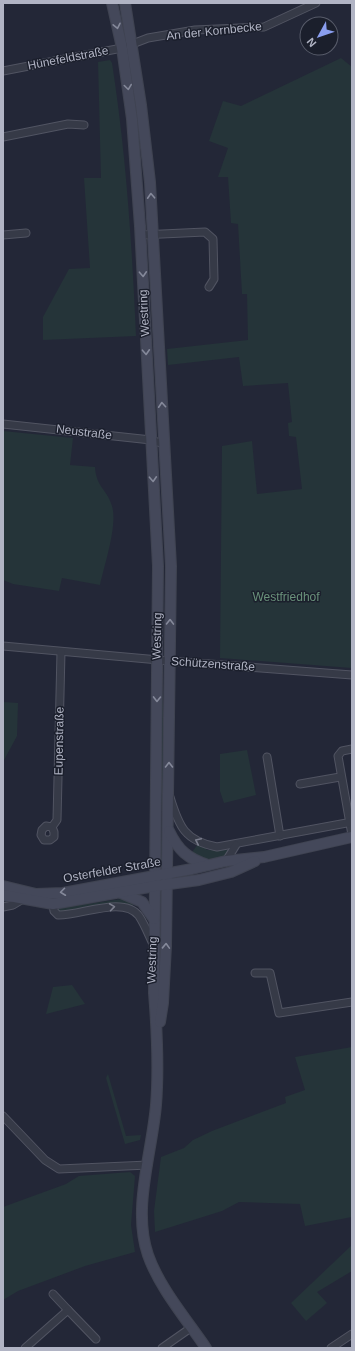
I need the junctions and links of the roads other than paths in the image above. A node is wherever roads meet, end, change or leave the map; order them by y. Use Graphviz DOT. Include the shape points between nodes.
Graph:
graph roads {
  1 [pos="112,3"];
  2 [pos="125,3"];
  3 [pos="316,3"];
  4 [pos="132,45"];
  5 [pos="122,48"];
  6 [pos="3,71"];
  7 [pos="84,125"];
  8 [pos="3,137"];
  9 [pos="26,233"];
  10 [pos="3,235"];
  11 [pos="141,235"];
  12 [pos="153,235"];
  13 [pos="209,287"];
  14 [pos="3,424"];
  15 [pos="151,440"];
  16 [pos="164,444"];
  17 [pos="3,646"];
  18 [pos="61,652"];
  19 [pos="158,660"];
  20 [pos="170,662"];
  21 [pos="352,675"];
  22 [pos="352,749"];
  23 [pos="266,757"];
  24 [pos="340,777"];
  25 [pos="300,784"];
  26 [pos="169,793"];
  27 [pos="351,823"];
  28 [pos="52,827"];
  29 [pos="168,828"];
  30 [pos="280,836"];
  31 [pos="352,836"];
  32 [pos="236,845"];
  33 [pos="264,857"];
  34 [pos="226,861"];
  35 [pos="210,866"];
  36 [pos="155,875"];
  37 [pos="168,879"];
  38 [pos="3,886"];
  39 [pos="155,886"];
  40 [pos="119,892"];
  41 [pos="3,895"];
  42 [pos="23,899"];
  43 [pos="53,904"];
  44 [pos="3,907"];
  45 [pos="154,919"];
  46 [pos="154,947"];
  47 [pos="255,973"];
  48 [pos="352,1002"];
  49 [pos="158,1037"];
  50 [pos="3,1116"];
  51 [pos="148,1169"];
  52 [pos="53,1294"];
  53 [pos="68,1310"];
  54 [pos="192,1327"];
  55 [pos="352,1334"];
  56 [pos="96,1339"];
  57 [pos="25,1348"];
  58 [pos="162,1348"];
  59 [pos="206,1348"];
  60 [pos="331,1348"];
  1 -- 5 [label="main road, Westring, one-way"];
  2 -- 4 [label="main road, Westring"];
  3 -- 4 [label="street, An der Kornbecke" via="264,27 195,30 148,38"];
  4 -- 5 [label="street, Hünefeldstraße"];
  12 -- 4 [label="main road, Westring, one-way" via="150,182"];
  5 -- 6 [label="street, Hünefeldstraße"];
  5 -- 11 [label="main road, Westring, one-way" via="132,119"];
  7 -- 8 [label="street" via="68,124"];
  9 -- 10 [label="street"];
  11 -- 12 [label="street"];
  11 -- 15 [label="main road, Westring, one-way"];
  12 -- 13 [label="street" via="205,232 209,234 213,239 214,279"];
  16 -- 12 [label="main road, Westring, one-way"];
  14 -- 15 [label="street, Neustraße"];
  15 -- 16 [label="street, Neustraße"];
  15 -- 19 [label="main road, Westring, one-way" via="158,566"];
  20 -- 16 [label="main road, Westring, one-way" via="171,566"];
  17 -- 18 [label="street, Schützenstraße"];
  18 -- 19 [label="street, Schützenstraße"];
  18 -- 28 [label="street, Eupenstraße" via="57,820"];
  19 -- 20 [label="street, Schützenstraße"];
  19 -- 36 [label="main road, Westring, one-way"];
  20 -- 21 [label="street, Schützenstraße"];
  26 -- 20 [label="main road, Westring, one-way"];
  22 -- 24 [label="street, Osterfelder Straße" via="342,751 338,756"];
  23 -- 30 [label="street"];
  24 -- 25 [label="street"];
  24 -- 27 [label="street, Osterfelder Straße"];
  26 -- 29 [label="main road, Westring"];
  32 -- 26 [label="street, one-way" via="217,848 190,838 178,820"];
  27 -- 30 [label="street"];
  27 -- 31 [label="street, Osterfelder Straße"];
  29 -- 35 [label="main road" via="183,853 195,862"];
  29 -- 37 [label="main road, Westring"];
  30 -- 32 [label="street"];
  31 -- 33 [label="main road, Osterfelder Straße"];
  32 -- 34 [label="street"];
  33 -- 34 [label="main road, Osterfelder Straße"];
  33 -- 37 [label="main road, Osterfelder Straße" via="226,873 200,880"];
  34 -- 35 [label="main road, Osterfelder Straße"];
  35 -- 37 [label="main road, Osterfelder Straße"];
  36 -- 37 [label="main road, Osterfelder Straße"];
  36 -- 38 [label="main road, Osterfelder Straße, one-way" via="63,893 36,894"];
  36 -- 39 [label="main road, Westring"];
  37 -- 39 [label="main road, Osterfelder Straße"];
  49 -- 37 [label="main road, Westring, one-way" via="164,991"];
  39 -- 40 [label="main road, Osterfelder Straße"];
  39 -- 45 [label="main road, Westring"];
  40 -- 43 [label="main road, Osterfelder Straße"];
  40 -- 45 [label="main road" via="142,902"];
  41 -- 42 [label="main road, Osterfelder Straße"];
  42 -- 43 [label="main road, Osterfelder Straße"];
  42 -- 44 [label="street"];
  43 -- 46 [label="street, one-way" via="58,915 121,906 129,908 138,914"];
  45 -- 46 [label="main road, Westring"];
  46 -- 49 [label="main road, Westring" via="154,993"];
  47 -- 48 [label="street" via="270,973 279,1014"];
  49 -- 51 [label="main road, Westring" via="156,1105"];
  50 -- 51 [label="street" via="45,1160 59,1169"];
  51 -- 54 [label="main road, Westring" via="142,1211 143,1237 149,1258 161,1282"];
  52 -- 53 [label="street"];
  53 -- 56 [label="street"];
  53 -- 57 [label="street"];
  54 -- 58 [label="street"];
  54 -- 59 [label="main road, Westring"];
  55 -- 60 [label="street"];
}
